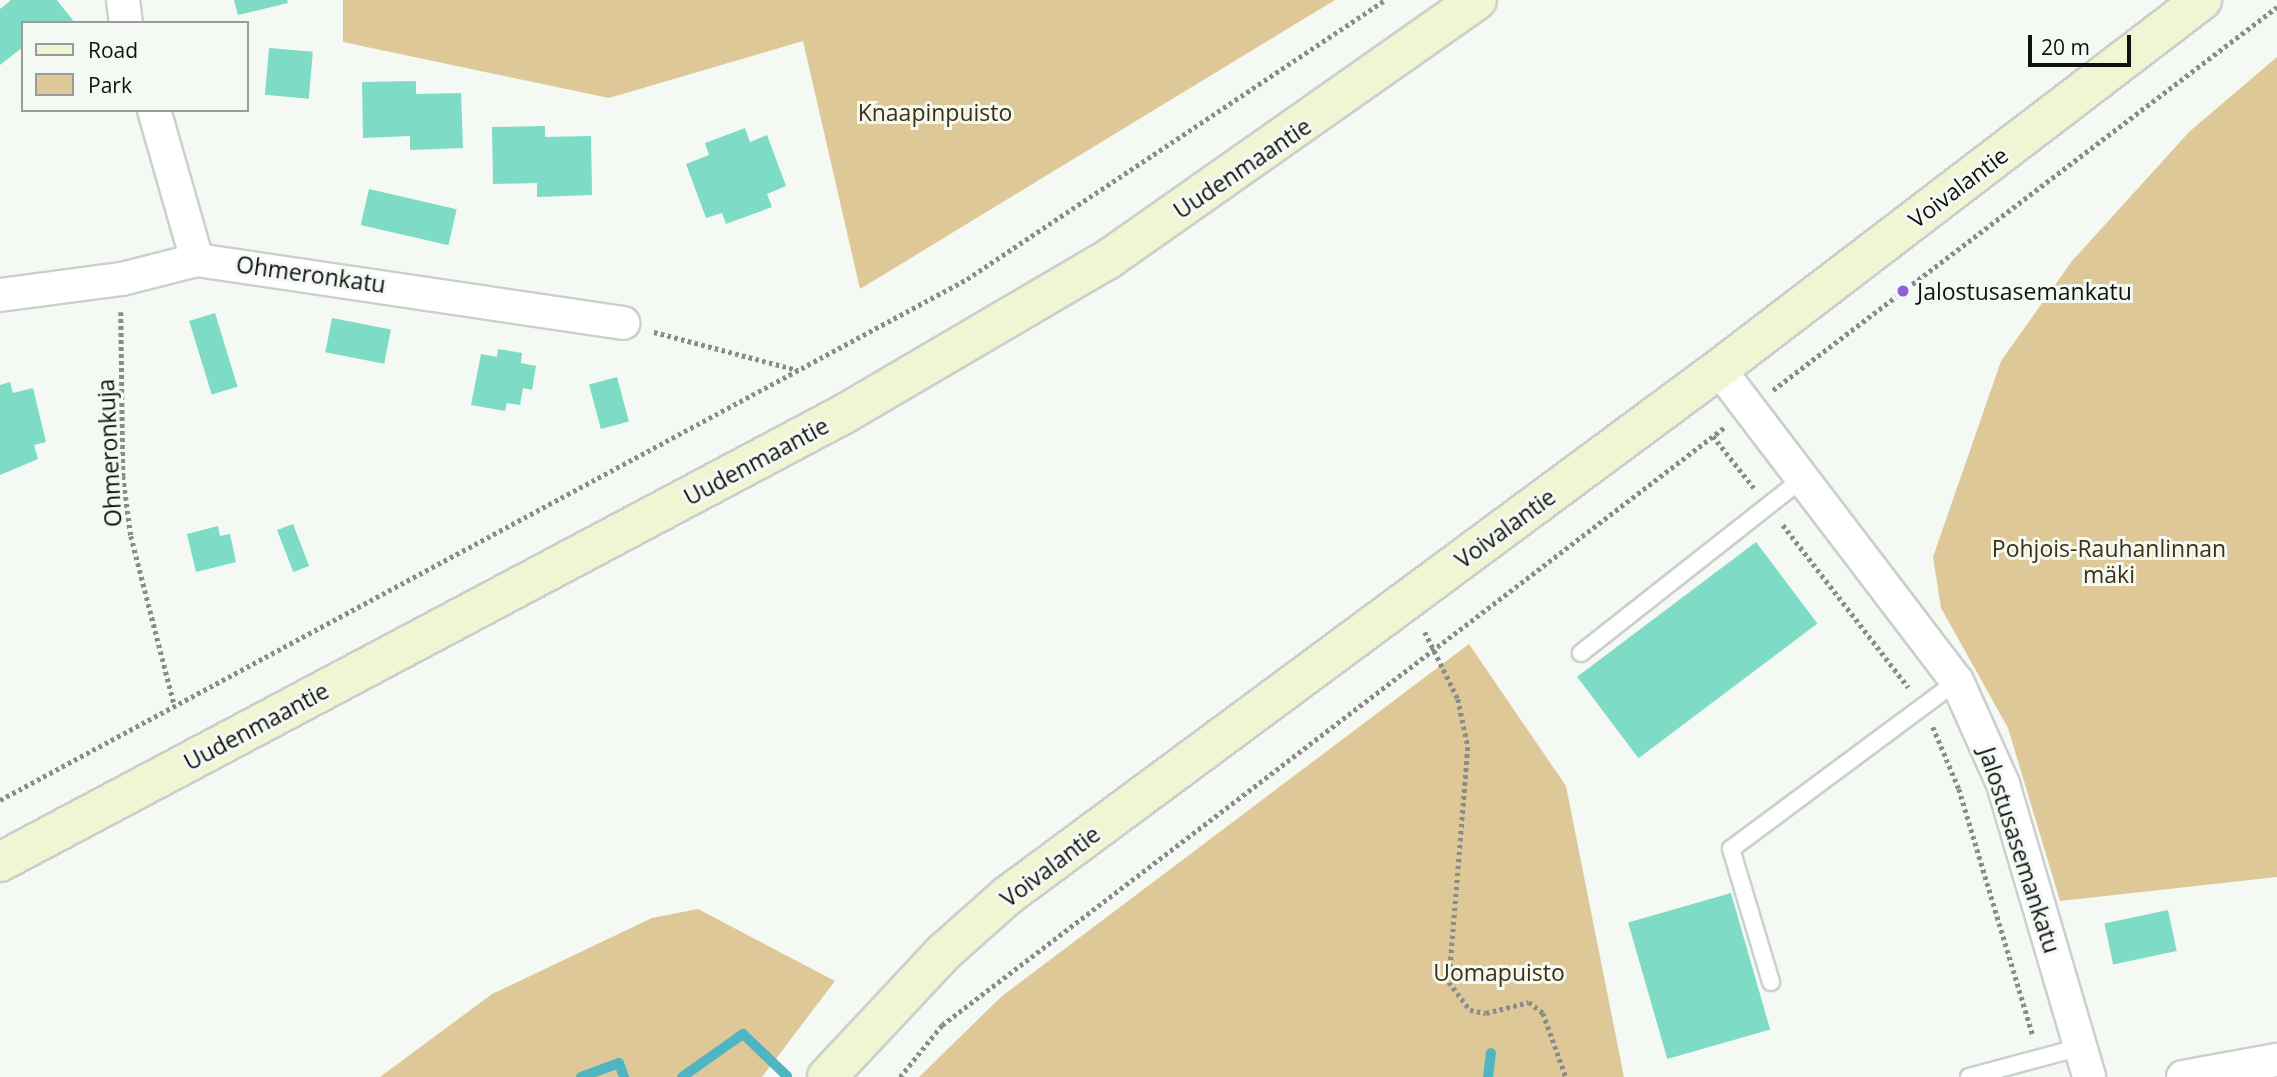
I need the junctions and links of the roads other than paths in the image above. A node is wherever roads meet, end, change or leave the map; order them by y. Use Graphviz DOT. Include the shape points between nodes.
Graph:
graph roads {
  1 [pos="122,0"];
  2 [pos="1477,0"];
  3 [pos="2203,0"];
  4 [pos="126,21"];
  5 [pos="155,112"];
  6 [pos="197,260"];
  7 [pos="0,295"];
  8 [pos="623,323"];
  9 [pos="1719,369"];
  10 [pos="1803,478"];
  11 [pos="1581,653"];
  12 [pos="1957,681"];
  13 [pos="0,862"];
  14 [pos="1771,982"];
  15 [pos="2081,1047"];
  16 [pos="2277,1060"];
  17 [pos="827,1077"];
  18 [pos="1969,1077"];
  19 [pos="2089,1077"];
  20 [pos="2183,1077"];
  1 -- 4 [label="street"];
  2 -- 13 [label="street, Uudenmaantie" via="1107,260 844,414"];
  3 -- 9 [label="street, Voivalantie"];
  5 -- 6 [label="street"];
  6 -- 7 [label="street, Ohmeronkatu" via="122,279"];
  6 -- 8 [label="street, Ohmeronkatu"];
  9 -- 10 [label="street, Jalostusasemankatu"];
  9 -- 17 [label="street, Voivalantie" via="1007,896 943,953"];
  10 -- 11 [label="lane"];
  10 -- 12 [label="street, Jalostusasemankatu"];
  12 -- 14 [label="lane" via="1731,849"];
  12 -- 15 [label="street, Jalostusasemankatu" via="2003,784"];
  15 -- 18 [label="lane"];
  15 -- 19 [label="street, Jalostusasemankatu"];
  16 -- 20 [label="street"];
}
